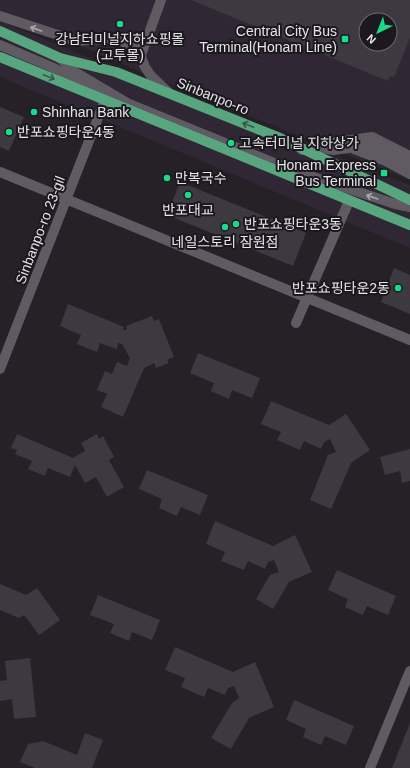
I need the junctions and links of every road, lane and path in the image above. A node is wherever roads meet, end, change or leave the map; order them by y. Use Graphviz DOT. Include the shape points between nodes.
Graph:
graph roads {
  1 [pos="161,0"];
  2 [pos="0,16"];
  3 [pos="0,31"];
  4 [pos="0,40"];
  5 [pos="0,45"];
  6 [pos="141,55"];
  7 [pos="0,58"];
  8 [pos="60,58"];
  9 [pos="75,72"];
  10 [pos="171,95"];
  11 [pos="109,102"];
  12 [pos="315,148"];
  13 [pos="351,148"];
  14 [pos="302,150"];
  15 [pos="410,156"];
  16 [pos="410,166"];
  17 [pos="0,172"];
  18 [pos="410,174"];
  19 [pos="66,198"];
  20 [pos="410,200"];
  21 [pos="349,201"];
  22 [pos="410,208"];
  23 [pos="410,225"];
  24 [pos="306,298"];
  25 [pos="296,323"];
  26 [pos="410,340"];
  27 [pos="0,369"];
  28 [pos="410,671"];
  29 [pos="370,768"];
  1 -- 6 [label="street"];
  6 -- 2 [label="street, one-way" via="134,46 114,38 76,41"];
  3 -- 8 [label="main road, Sinbanpo-ro"];
  4 -- 9 [label="street"];
  5 -- 11 [label="street" via="54,68"];
  6 -- 10 [label="street" via="150,76"];
  7 -- 11 [label="main road, one-way"];
  8 -- 9 [label="street"];
  8 -- 10 [label="main road, Sinbanpo-ro" via="116,72"];
  22 -- 9 [label="street, one-way" via="289,169 129,104"];
  14 -- 10 [label="main road, Sinbanpo-ro, one-way" via="280,138"];
  11 -- 19 [label="street, Sinbanpo-ro 23-gil"];
  11 -- 21 [label="main road"];
  12 -- 13 [label="street"];
  12 -- 14 [label="street"];
  12 -- 15 [label="street" via="372,137"];
  13 -- 16 [label="street" via="369,145"];
  13 -- 18 [label="street" via="386,161"];
  14 -- 20 [label="main road, Sinbanpo-ro"];
  17 -- 19 [label="street"];
  19 -- 24 [label="street"];
  19 -- 27 [label="street, Sinbanpo-ro 23-gil"];
  21 -- 23 [label="main road"];
  21 -- 24 [label="street"];
  24 -- 25 [label="street"];
  24 -- 26 [label="street"];
  28 -- 29 [label="street"];
}
